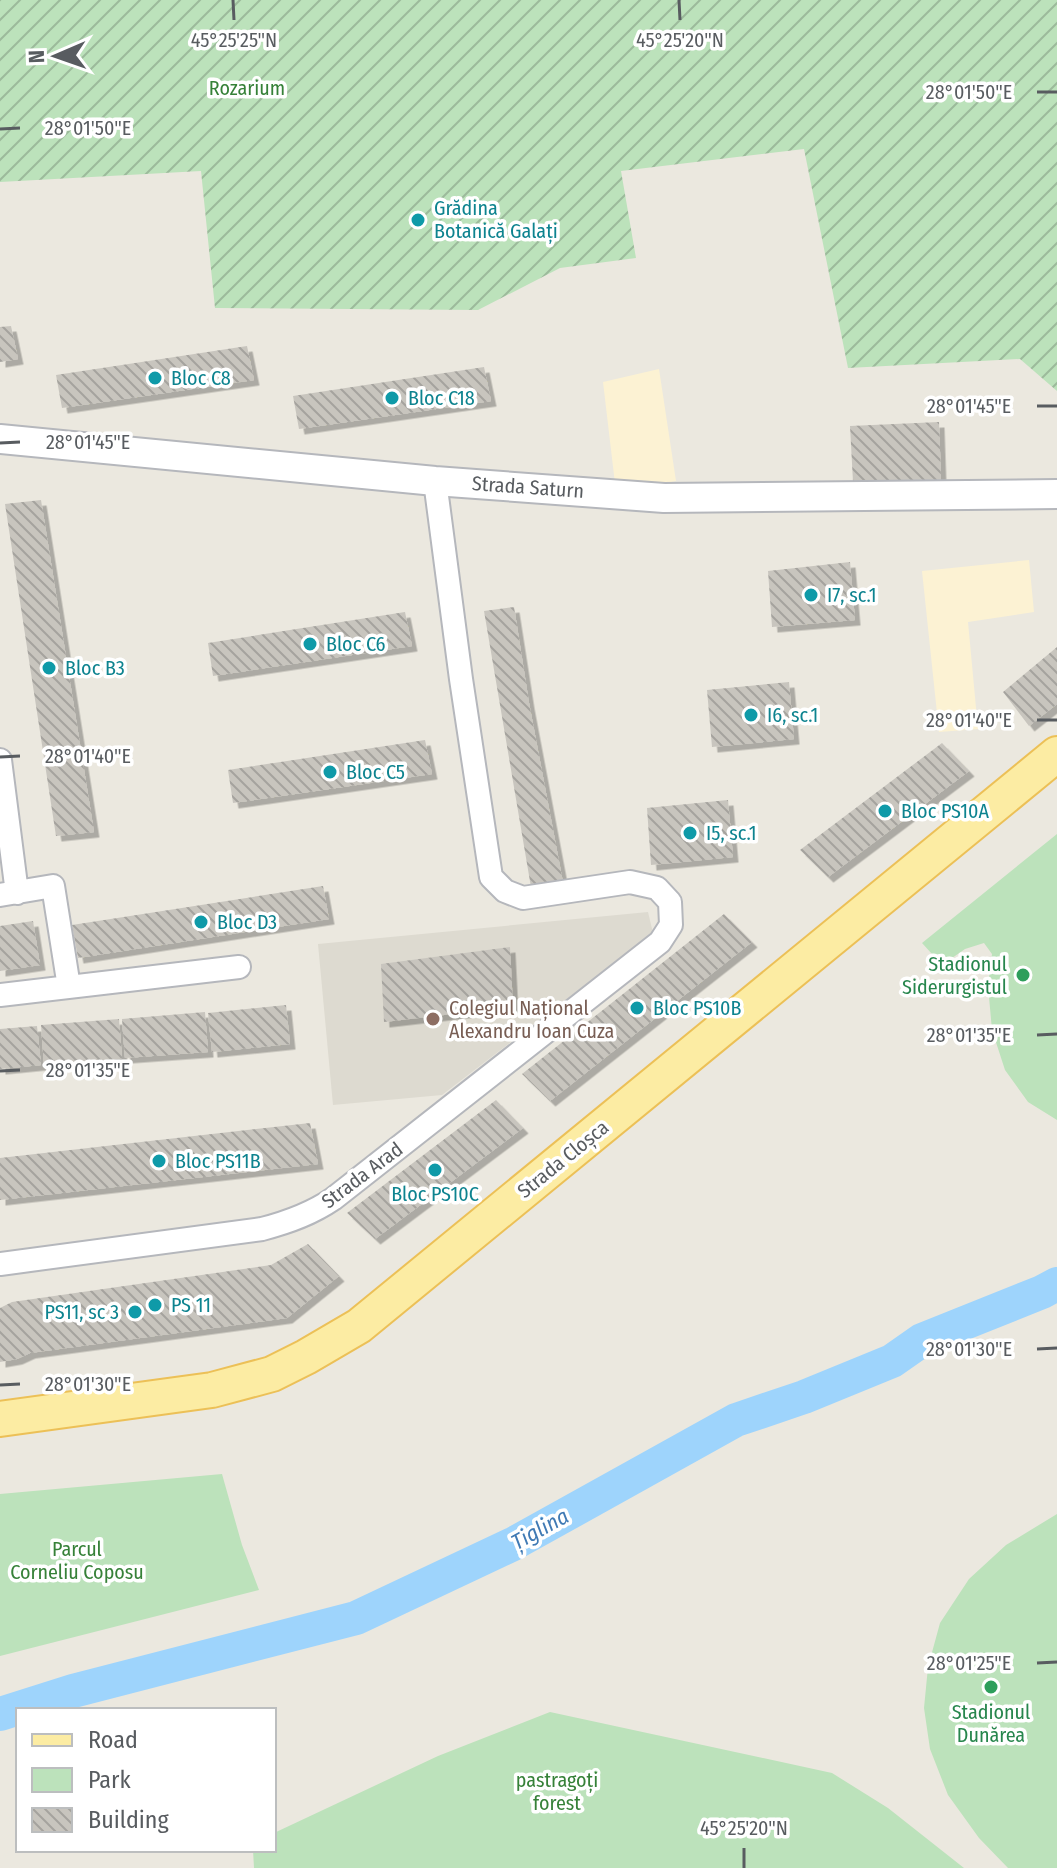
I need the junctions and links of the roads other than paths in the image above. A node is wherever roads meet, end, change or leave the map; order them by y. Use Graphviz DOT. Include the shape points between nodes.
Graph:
graph roads {
  1 [pos="0,439"];
  2 [pos="435,481"];
  3 [pos="1057,494"];
  4 [pos="1057,754"];
  5 [pos="0,760"];
  6 [pos="9,894"];
  7 [pos="239,967"];
  8 [pos="69,987"];
  9 [pos="0,995"];
  10 [pos="0,1264"];
  11 [pos="0,1419"];
  1 -- 2 [label="street, Strada Saturn"];
  2 -- 3 [label="street, Strada Saturn" via="664,498"];
  2 -- 10 [label="street, Strada Arad" via="491,877 505,891 523,898 630,882 657,888 670,902 671,925 660,942 315,1211 262,1229"];
  4 -- 11 [label="main road, Strada Cloșca" via="359,1326 272,1374 212,1390"];
  5 -- 6 [label="street"];
  6 -- 8 [label="street" via="53,886"];
  7 -- 8 [label="street"];
  8 -- 9 [label="street"];
}
